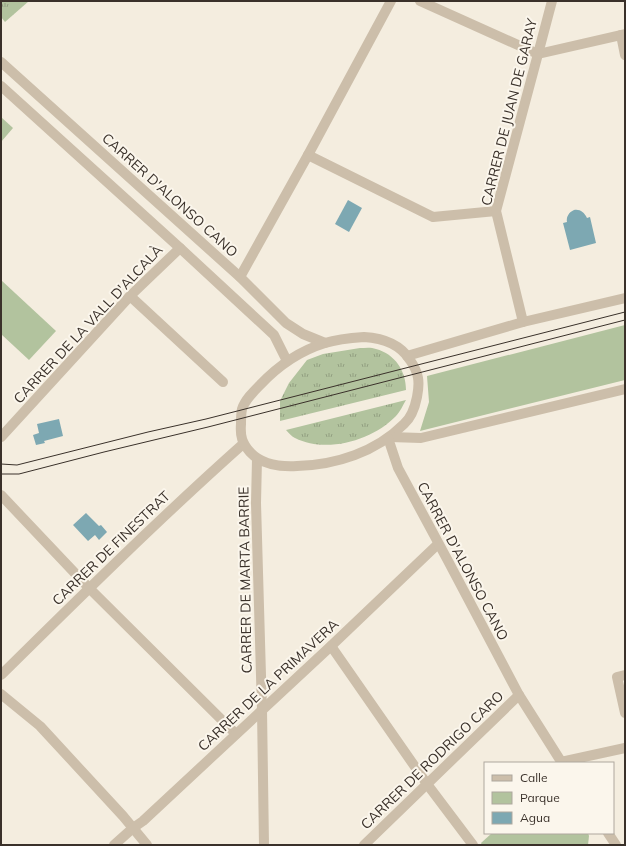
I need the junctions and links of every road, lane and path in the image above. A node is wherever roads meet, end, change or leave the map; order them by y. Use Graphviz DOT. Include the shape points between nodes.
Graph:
graph roads {
  1 [pos="391,1"];
  2 [pos="420,1"];
  3 [pos="552,1"];
  4 [pos="623,34"];
  5 [pos="538,54"];
  6 [pos="625,55"];
  7 [pos="1,62"];
  8 [pos="1,86"];
  9 [pos="308,155"];
  10 [pos="496,211"];
  11 [pos="180,248"];
  12 [pos="240,277"];
  13 [pos="130,296"];
  14 [pos="625,298"];
  15 [pos="523,322"];
  16 [pos="325,343"];
  17 [pos="408,356"];
  18 [pos="287,361"];
  19 [pos="223,382"];
  20 [pos="625,389"];
  21 [pos="1,437"];
  22 [pos="389,437"];
  23 [pos="243,444"];
  24 [pos="257,459"];
  25 [pos="1,495"];
  26 [pos="438,544"];
  27 [pos="89,588"];
  28 [pos="331,646"];
  29 [pos="1,675"];
  30 [pos="625,676"];
  31 [pos="1,694"];
  32 [pos="519,695"];
  33 [pos="262,710"];
  34 [pos="625,713"];
  35 [pos="236,734"];
  36 [pos="625,748"];
  37 [pos="561,762"];
  38 [pos="566,762"];
  39 [pos="427,784"];
  40 [pos="133,828"];
  41 [pos="609,834"];
  42 [pos="114,845"];
  43 [pos="147,845"];
  44 [pos="264,845"];
  45 [pos="364,845"];
  46 [pos="473,845"];
  47 [pos="616,845"];
  1 -- 9 [label="street"];
  2 -- 5 [label="street"];
  3 -- 5 [label="street, CARRER DE JUAN DE GARAY"];
  4 -- 5 [label="street"];
  4 -- 6 [label="street"];
  5 -- 10 [label="street, CARRER DE JUAN DE GARAY"];
  7 -- 12 [label="street, CARRER D'ALONSO CANO"];
  8 -- 11 [label="street"];
  9 -- 10 [label="street" via="433,217"];
  9 -- 12 [label="street"];
  10 -- 15 [label="street, CARRER DE JUAN DE GARAY"];
  11 -- 13 [label="street, CARRER DE LA VALL D'ALCALÀ"];
  11 -- 18 [label="street" via="274,335"];
  12 -- 16 [label="street, CARRER D'ALONSO CANO" via="286,323 303,334"];
  13 -- 19 [label="street"];
  13 -- 21 [label="street, CARRER DE LA VALL D'ALCALÀ"];
  14 -- 15 [label="street"];
  15 -- 17 [label="street"];
  16 -- 17 [label="street" via="347,338 374,337 398,347"];
  16 -- 18 [label="street"];
  17 -- 22 [label="street" via="418,373 419,380 415,408 406,423"];
  18 -- 23 [label="street" via="248,398 242,409"];
  20 -- 22 [label="street" via="421,438"];
  22 -- 24 [label="street" via="352,456 311,466 274,465"];
  22 -- 26 [label="street, CARRER D'ALONSO CANO" via="398,468"];
  23 -- 24 [label="street"];
  23 -- 27 [label="street, CARRER DE FINESTRAT"];
  24 -- 33 [label="street, CARRER DE MARTA BARRIE"];
  25 -- 27 [label="street"];
  26 -- 28 [label="street, CARRER DE LA PRIMAVERA"];
  26 -- 32 [label="street, CARRER D'ALONSO CANO"];
  27 -- 29 [label="street, CARRER DE FINESTRAT"];
  27 -- 35 [label="street"];
  28 -- 33 [label="street, CARRER DE LA PRIMAVERA"];
  28 -- 39 [label="street"];
  30 -- 34 [label="street" via="617,677"];
  31 -- 40 [label="street" via="40,726"];
  32 -- 37 [label="street, CARRER D'ALONSO CANO"];
  32 -- 39 [label="street, CARRER DE RODRIGO CARO"];
  33 -- 35 [label="street, CARRER DE LA PRIMAVERA"];
  33 -- 44 [label="street, CARRER DE MARTA BARRIE"];
  35 -- 40 [label="street, CARRER DE LA PRIMAVERA"];
  36 -- 38 [label="street"];
  39 -- 45 [label="street, CARRER DE RODRIGO CARO"];
  39 -- 46 [label="street"];
  40 -- 42 [label="street, CARRER DE LA PRIMAVERA"];
  40 -- 43 [label="street"];
  41 -- 47 [label="street"];
}
